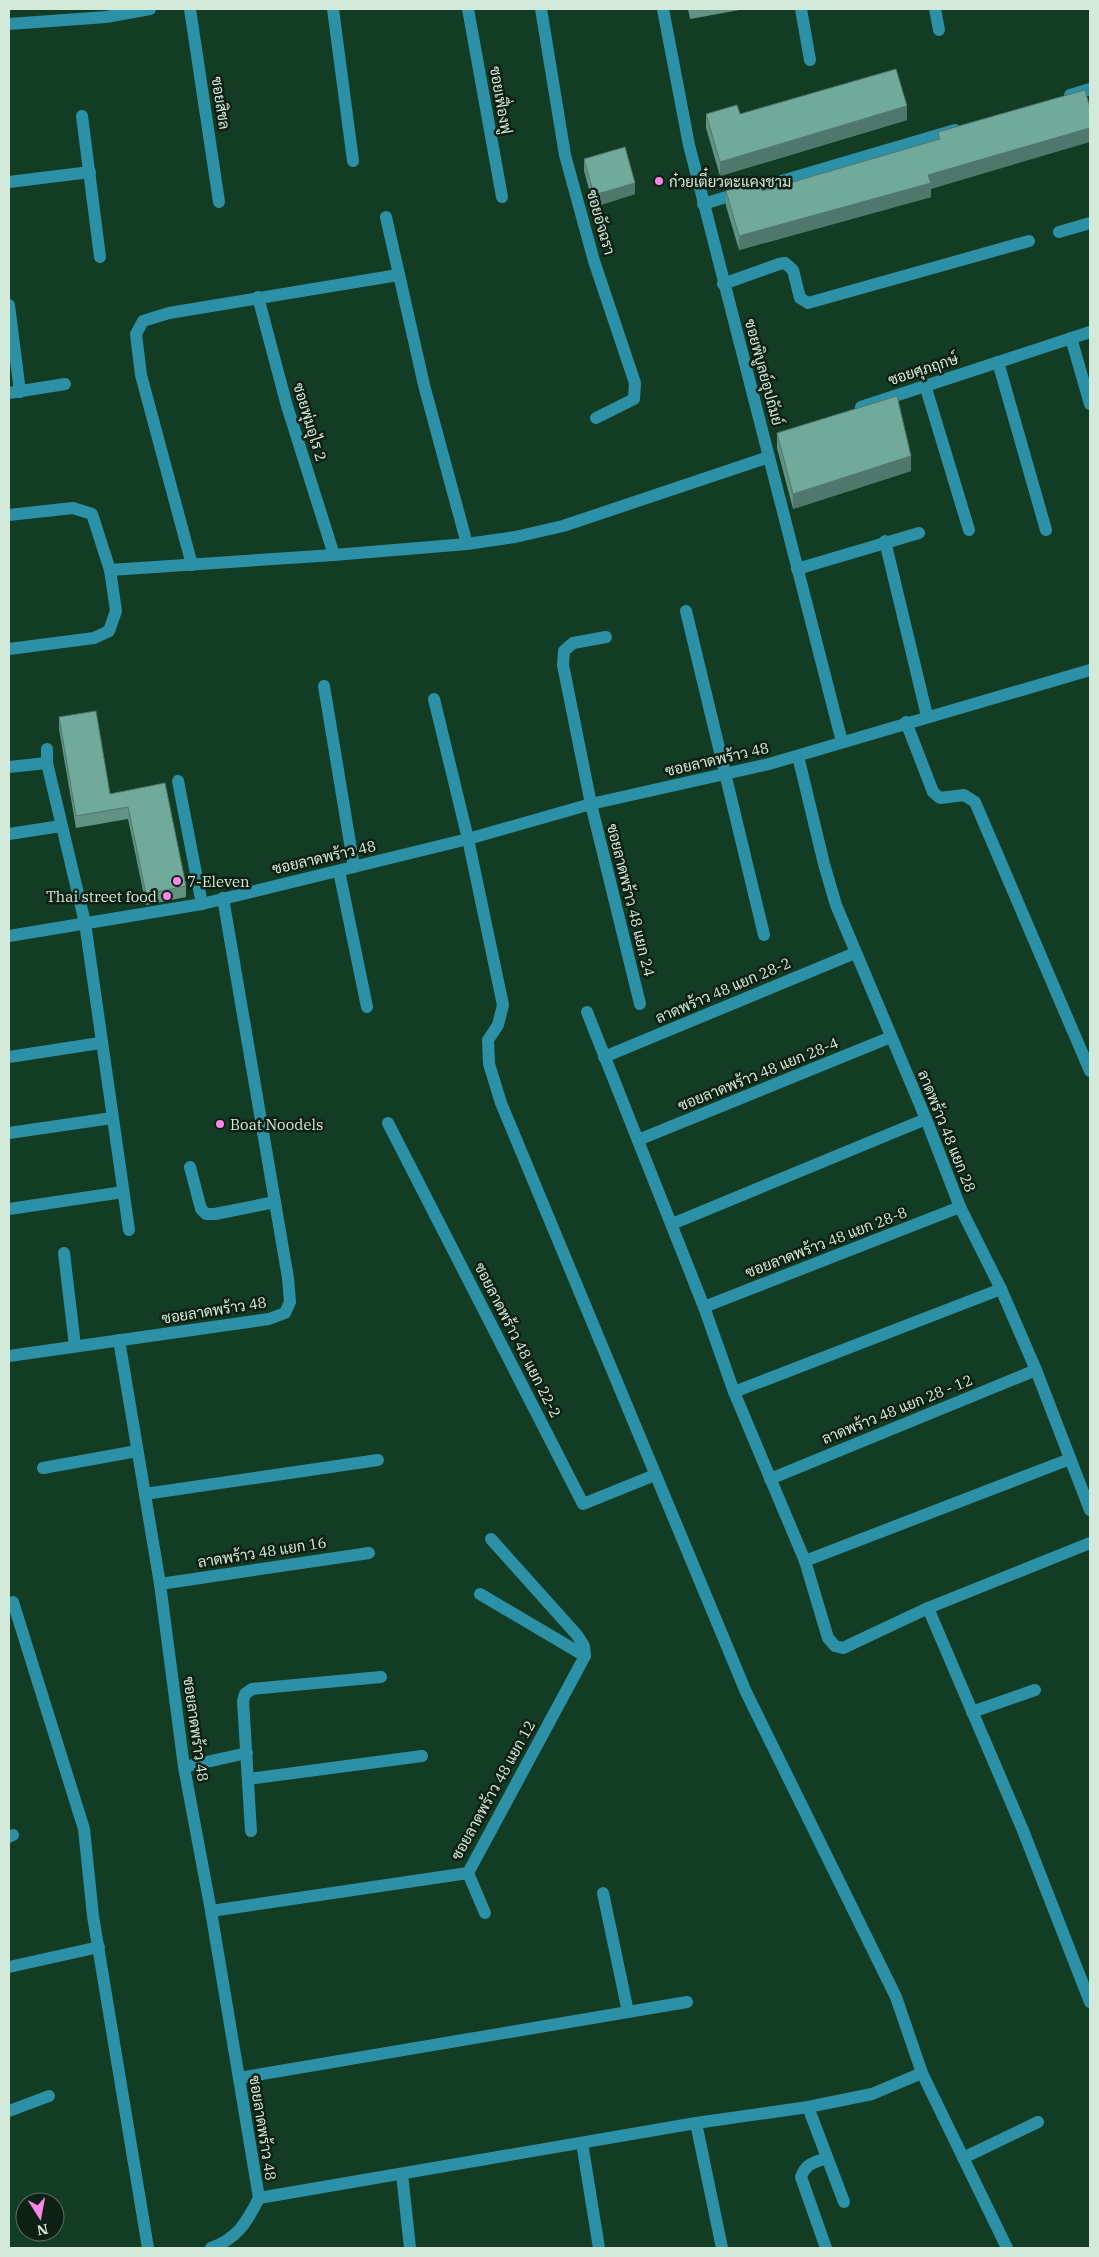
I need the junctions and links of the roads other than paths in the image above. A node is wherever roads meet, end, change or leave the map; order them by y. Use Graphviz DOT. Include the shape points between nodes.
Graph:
graph roads {
  1 [pos="150,9"];
  2 [pos="190,9"];
  3 [pos="333,9"];
  4 [pos="468,9"];
  5 [pos="541,9"];
  6 [pos="663,9"];
  7 [pos="801,9"];
  8 [pos="935,9"];
  9 [pos="59,15"];
  10 [pos="9,24"];
  11 [pos="939,30"];
  12 [pos="810,60"];
  13 [pos="1090,89"];
  14 [pos="1054,100"];
  15 [pos="82,116"];
  16 [pos="971,125"];
  17 [pos="353,161"];
  18 [pos="90,172"];
  19 [pos="9,182"];
  20 [pos="502,197"];
  21 [pos="219,202"];
  22 [pos="703,204"];
  23 [pos="386,217"];
  24 [pos="1090,223"];
  25 [pos="1059,232"];
  26 [pos="1029,241"];
  27 [pos="100,257"];
  28 [pos="398,275"];
  29 [pos="723,284"];
  30 [pos="258,297"];
  31 [pos="9,305"];
  32 [pos="1090,332"];
  33 [pos="1071,338"];
  34 [pos="998,362"];
  35 [pos="65,384"];
  36 [pos="925,386"];
  37 [pos="15,393"];
  38 [pos="1090,404"];
  39 [pos="850,411"];
  40 [pos="596,418"];
  41 [pos="769,456"];
  42 [pos="9,516"];
  43 [pos="970,530"];
  44 [pos="1046,530"];
  45 [pos="919,532"];
  46 [pos="885,541"];
  47 [pos="467,544"];
  48 [pos="334,555"];
  49 [pos="192,565"];
  50 [pos="796,569"];
  51 [pos="110,570"];
  52 [pos="686,611"];
  53 [pos="606,637"];
  54 [pos="9,649"];
  55 [pos="1090,670"];
  56 [pos="324,686"];
  57 [pos="434,699"];
  58 [pos="927,716"];
  59 [pos="906,722"];
  60 [pos="842,742"];
  61 [pos="47,748"];
  62 [pos="798,756"];
  63 [pos="47,763"];
  64 [pos="9,767"];
  65 [pos="724,775"];
  66 [pos="178,781"];
  67 [pos="591,804"];
  68 [pos="61,826"];
  69 [pos="9,834"];
  70 [pos="468,839"];
  71 [pos="354,867"];
  72 [pos="339,871"];
  73 [pos="223,898"];
  74 [pos="202,904"];
  75 [pos="85,923"];
  76 [pos="764,935"];
  77 [pos="9,936"];
  78 [pos="856,953"];
  79 [pos="640,1004"];
  80 [pos="366,1007"];
  81 [pos="587,1012"];
  82 [pos="891,1038"];
  83 [pos="100,1042"];
  84 [pos="9,1057"];
  85 [pos="604,1057"];
  86 [pos="1090,1071"];
  87 [pos="112,1118"];
  88 [pos="926,1120"];
  89 [pos="388,1123"];
  90 [pos="9,1134"];
  91 [pos="638,1140"];
  92 [pos="190,1167"];
  93 [pos="123,1192"];
  94 [pos="274,1202"];
  95 [pos="960,1207"];
  96 [pos="9,1209"];
  97 [pos="672,1224"];
  98 [pos="129,1230"];
  99 [pos="64,1253"];
  100 [pos="1001,1289"];
  101 [pos="704,1307"];
  102 [pos="119,1340"];
  103 [pos="75,1346"];
  104 [pos="9,1356"];
  105 [pos="1036,1370"];
  106 [pos="734,1392"];
  107 [pos="137,1450"];
  108 [pos="1070,1459"];
  109 [pos="378,1460"];
  110 [pos="43,1468"];
  111 [pos="655,1475"];
  112 [pos="770,1479"];
  113 [pos="145,1494"];
  114 [pos="1090,1510"];
  115 [pos="491,1539"];
  116 [pos="1090,1543"];
  117 [pos="369,1553"];
  118 [pos="805,1561"];
  119 [pos="160,1584"];
  120 [pos="480,1594"];
  121 [pos="13,1602"];
  122 [pos="928,1608"];
  123 [pos="585,1656"];
  124 [pos="381,1677"];
  125 [pos="1035,1690"];
  126 [pos="972,1712"];
  127 [pos="247,1753"];
  128 [pos="422,1756"];
  129 [pos="184,1767"];
  130 [pos="248,1779"];
  131 [pos="251,1831"];
  132 [pos="468,1873"];
  133 [pos="603,1893"];
  134 [pos="212,1911"];
  135 [pos="485,1913"];
  136 [pos="98,1947"];
  137 [pos="9,1967"];
  138 [pos="687,2002"];
  139 [pos="1090,2002"];
  140 [pos="628,2012"];
  141 [pos="922,2073"];
  142 [pos="239,2078"];
  143 [pos="49,2096"];
  144 [pos="808,2107"];
  145 [pos="9,2111"];
  146 [pos="1038,2122"];
  147 [pos="696,2123"];
  148 [pos="582,2143"];
  149 [pos="828,2158"];
  150 [pos="963,2158"];
  151 [pos="402,2174"];
  152 [pos="258,2198"];
  153 [pos="844,2202"];
  154 [pos="148,2248"];
  155 [pos="211,2248"];
  156 [pos="410,2248"];
  157 [pos="599,2248"];
  158 [pos="722,2248"];
  159 [pos="826,2248"];
  160 [pos="1007,2248"];
  1 -- 9 [label="street" via="106,17"];
  2 -- 21 [label="street, ซอยสิชล"];
  3 -- 17 [label="street"];
  4 -- 20 [label="street, ซอยเฟื่องฟู"];
  5 -- 40 [label="street, ซอยอัจฉรา" via="565,155 594,260 635,384 634,399"];
  6 -- 22 [label="street, ซอยพิบูลย์อุปถัมย์" via="688,145"];
  7 -- 12 [label="street"];
  8 -- 11 [label="street"];
  9 -- 10 [label="street"];
  13 -- 14 [label="street"];
  15 -- 18 [label="street"];
  16 -- 22 [label="street"];
  18 -- 19 [label="street"];
  18 -- 27 [label="street"];
  22 -- 29 [label="street, ซอยพิบูลย์อุปถัมย์"];
  23 -- 28 [label="street"];
  24 -- 25 [label="street"];
  26 -- 29 [label="street" via="808,303 800,298 792,270 785,263"];
  28 -- 30 [label="street"];
  28 -- 47 [label="street"];
  29 -- 41 [label="street, ซอยพิบูลย์อุปถัมย์" via="771,438"];
  30 -- 48 [label="street, ซอยพุ่มอุไร 2" via="287,406"];
  30 -- 49 [label="street" via="168,313 143,321 136,334 141,375"];
  31 -- 37 [label="street"];
  32 -- 33 [label="street, ซอยศุภฤกษ์"];
  33 -- 34 [label="street, ซอยศุภฤกษ์"];
  33 -- 38 [label="street"];
  34 -- 36 [label="street, ซอยศุภฤกษ์"];
  34 -- 44 [label="street"];
  35 -- 37 [label="street"];
  36 -- 39 [label="street, ซอยศุภฤกษ์"];
  36 -- 43 [label="street"];
  41 -- 47 [label="street" via="563,526"];
  41 -- 50 [label="street, ซอยพิบูลย์อุปถัมย์"];
  42 -- 51 [label="street" via="73,508 92,514"];
  45 -- 46 [label="street"];
  46 -- 50 [label="street"];
  46 -- 58 [label="street"];
  47 -- 48 [label="street"];
  48 -- 49 [label="street"];
  49 -- 51 [label="street"];
  50 -- 60 [label="street, ซอยพิบูลย์อุปถัมย์"];
  51 -- 54 [label="street" via="116,611 110,630 94,638"];
  52 -- 65 [label="street"];
  53 -- 67 [label="street, ซอยลาดพร้าว 48 แยก 24" via="573,643 564,651 563,665"];
  55 -- 58 [label="street, ซอยลาดพร้าว 48"];
  56 -- 71 [label="street"];
  57 -- 70 [label="street"];
  58 -- 59 [label="street, ซอยลาดพร้าว 48"];
  59 -- 60 [label="street, ซอยลาดพร้าว 48"];
  59 -- 86 [label="street" via="933,792 940,798 964,795 975,802"];
  60 -- 62 [label="street, ซอยลาดพร้าว 48"];
  61 -- 63 [label="street"];
  62 -- 65 [label="street, ซอยลาดพร้าว 48"];
  62 -- 78 [label="street, ลาดพร้าว 48 แยก 28" via="830,888"];
  63 -- 64 [label="street"];
  63 -- 68 [label="street"];
  65 -- 67 [label="street, ซอยลาดพร้าว 48"];
  65 -- 76 [label="street"];
  66 -- 74 [label="street"];
  67 -- 70 [label="street, ซอยลาดพร้าว 48"];
  67 -- 79 [label="street, ซอยลาดพร้าว 48 แยก 24"];
  68 -- 69 [label="street"];
  68 -- 75 [label="street"];
  70 -- 71 [label="street, ซอยลาดพร้าว 48"];
  70 -- 111 [label="street" via="502,1005 498,1025 488,1040 489,1064 501,1102"];
  71 -- 72 [label="street, ซอยลาดพร้าว 48"];
  72 -- 73 [label="street, ซอยลาดพร้าว 48"];
  72 -- 80 [label="street"];
  73 -- 74 [label="street"];
  73 -- 94 [label="street, ซอยลาดพร้าว 48"];
  74 -- 75 [label="street"];
  75 -- 77 [label="street"];
  75 -- 83 [label="street"];
  78 -- 82 [label="street, ลาดพร้าว 48 แยก 28"];
  78 -- 85 [label="street, ลาดพร้าว 48 แยก 28-2"];
  81 -- 85 [label="street"];
  82 -- 88 [label="street, ลาดพร้าว 48 แยก 28"];
  82 -- 91 [label="street, ซอยลาดพร้าว 48 แยก 28-4"];
  83 -- 84 [label="street"];
  83 -- 87 [label="street"];
  85 -- 91 [label="street"];
  87 -- 90 [label="street"];
  87 -- 93 [label="street"];
  88 -- 95 [label="street, ลาดพร้าว 48 แยก 28"];
  88 -- 97 [label="street"];
  89 -- 111 [label="street, ซอยลาดพร้าว 48 แยก 22-2" via="583,1504"];
  91 -- 97 [label="street"];
  92 -- 94 [label="street" via="201,1209 206,1214"];
  93 -- 96 [label="street"];
  93 -- 98 [label="street"];
  94 -- 102 [label="street, ซอยลาดพร้าว 48" via="288,1278 290,1302 285,1313 269,1320"];
  95 -- 100 [label="street, ลาดพร้าว 48 แยก 28"];
  95 -- 101 [label="street, ซอยลาดพร้าว 48 แยก 28-8"];
  97 -- 101 [label="street"];
  99 -- 103 [label="street"];
  100 -- 105 [label="street, ลาดพร้าว 48 แยก 28"];
  100 -- 106 [label="street"];
  101 -- 106 [label="street"];
  102 -- 103 [label="street"];
  102 -- 107 [label="street, ซอยลาดพร้าว 48"];
  103 -- 104 [label="street"];
  105 -- 108 [label="street, ลาดพร้าว 48 แยก 28"];
  105 -- 112 [label="street, ลาดพร้าว 48 แยก 28 - 12"];
  106 -- 112 [label="street"];
  107 -- 110 [label="street"];
  107 -- 113 [label="street, ซอยลาดพร้าว 48"];
  108 -- 114 [label="street, ลาดพร้าว 48 แยก 28"];
  108 -- 118 [label="street"];
  109 -- 113 [label="street"];
  111 -- 141 [label="street" via="746,1692 896,1997"];
  112 -- 118 [label="street"];
  113 -- 119 [label="street, ซอยลาดพร้าว 48"];
  115 -- 123 [label="street" via="577,1635 584,1646"];
  116 -- 122 [label="street"];
  117 -- 119 [label="street, ลาดพร้าว 48 แยก 16"];
  118 -- 122 [label="street" via="828,1638 835,1646 843,1648"];
  119 -- 129 [label="street, ซอยลาดพร้าว 48"];
  120 -- 123 [label="street"];
  121 -- 136 [label="street" via="84,1829"];
  122 -- 126 [label="street"];
  123 -- 132 [label="street, ซอยลาดพร้าว 48 แยก 12"];
  124 -- 127 [label="street" via="252,1689 245,1694 243,1701"];
  125 -- 126 [label="street"];
  126 -- 139 [label="street" via="1022,1828"];
  127 -- 129 [label="street"];
  127 -- 130 [label="street"];
  128 -- 130 [label="street"];
  129 -- 134 [label="street, ซอยลาดพร้าว 48"];
  130 -- 131 [label="street"];
  132 -- 134 [label="street, ซอยลาดพร้าว 48 แยก 12"];
  132 -- 135 [label="street"];
  133 -- 140 [label="street"];
  134 -- 142 [label="street, ซอยลาดพร้าว 48"];
  136 -- 137 [label="street"];
  136 -- 154 [label="street"];
  138 -- 140 [label="street"];
  140 -- 142 [label="street"];
  141 -- 144 [label="street" via="872,2094"];
  141 -- 150 [label="street"];
  142 -- 152 [label="street, ซอยลาดพร้าว 48"];
  143 -- 145 [label="street"];
  144 -- 147 [label="street"];
  144 -- 149 [label="street"];
  146 -- 150 [label="street"];
  147 -- 148 [label="street"];
  147 -- 158 [label="street"];
  148 -- 151 [label="street"];
  148 -- 157 [label="street"];
  149 -- 153 [label="street"];
  149 -- 159 [label="street" via="811,2163 801,2177"];
  150 -- 160 [label="street"];
  151 -- 152 [label="street"];
  151 -- 156 [label="street"];
  152 -- 155 [label="street, ซอยลาดพร้าว 48" via="241,2229 224,2244"];
}
